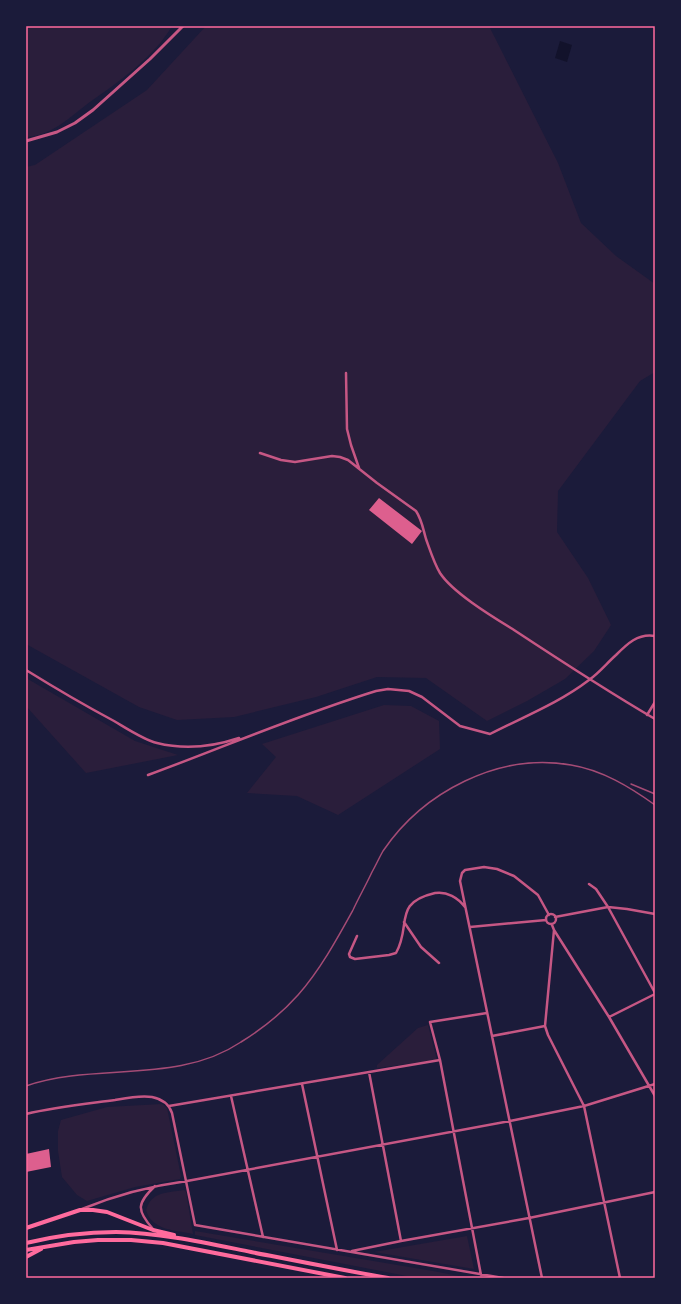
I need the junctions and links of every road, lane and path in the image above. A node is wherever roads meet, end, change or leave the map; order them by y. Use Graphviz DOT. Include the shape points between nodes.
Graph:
graph roads {
  1 [pos="183,26"];
  2 [pos="26,141"];
  3 [pos="346,373"];
  4 [pos="260,453"];
  5 [pos="359,468"];
  6 [pos="655,636"];
  7 [pos="26,670"];
  8 [pos="590,680"];
  9 [pos="655,702"];
  10 [pos="647,714"];
  11 [pos="655,719"];
  12 [pos="258,732"];
  13 [pos="148,775"];
  14 [pos="589,884"];
  15 [pos="608,907"];
  16 [pos="466,909"];
  17 [pos="655,914"];
  18 [pos="549,915"];
  19 [pos="555,917"];
  20 [pos="546,920"];
  21 [pos="404,922"];
  22 [pos="552,924"];
  23 [pos="470,927"];
  24 [pos="554,930"];
  25 [pos="357,936"];
  26 [pos="439,963"];
  27 [pos="655,994"];
  28 [pos="487,1013"];
  29 [pos="609,1017"];
  30 [pos="545,1026"];
  31 [pos="492,1036"];
  32 [pos="440,1060"];
  33 [pos="369,1072"];
  34 [pos="302,1084"];
  35 [pos="655,1084"];
  36 [pos="650,1086"];
  37 [pos="232,1096"];
  38 [pos="655,1096"];
  39 [pos="169,1106"];
  40 [pos="584,1106"];
  41 [pos="26,1114"];
  42 [pos="510,1121"];
  43 [pos="453,1132"];
  44 [pos="382,1144"];
  45 [pos="317,1157"];
  46 [pos="247,1169"];
  47 [pos="187,1181"];
  48 [pos="155,1186"];
  49 [pos="655,1192"];
  50 [pos="603,1202"];
  51 [pos="80,1210"];
  52 [pos="530,1218"];
  53 [pos="26,1228"];
  54 [pos="471,1228"];
  55 [pos="153,1230"];
  56 [pos="263,1237"];
  57 [pos="401,1241"];
  58 [pos="26,1243"];
  59 [pos="203,1243"];
  60 [pos="46,1246"];
  61 [pos="26,1250"];
  62 [pos="337,1250"];
  63 [pos="350,1252"];
  64 [pos="26,1257"];
  65 [pos="481,1275"];
  66 [pos="345,1278"];
  67 [pos="388,1278"];
  68 [pos="503,1278"];
  69 [pos="542,1278"];
  70 [pos="620,1278"];
  1 -- 2 [label="street" via="93,110 57,132"];
  3 -- 5 [label="street" via="347,429"];
  4 -- 5 [label="street" via="295,462 340,457"];
  5 -- 8 [label="street" via="416,511 440,573 449,584 495,618"];
  6 -- 8 [label="street" via="645,635 637,638"];
  7 -- 12 [label="street" via="73,699 156,743 192,747 218,744"];
  8 -- 10 [label="street"];
  8 -- 12 [label="street" via="561,698 490,734 460,726 422,697 409,691 388,689 362,695"];
  9 -- 10 [label="street"];
  10 -- 11 [label="street"];
  12 -- 13 [label="street"];
  14 -- 15 [label="street" via="596,889"];
  15 -- 17 [label="street"];
  15 -- 19 [label="street"];
  15 -- 27 [label="street"];
  16 -- 18 [label="street" via="460,881 462,872 484,867 514,876 538,895"];
  16 -- 21 [label="street" via="455,897 447,894 422,896 415,900 408,910"];
  16 -- 23 [label="street"];
  18 -- 19 [label="street"];
  18 -- 20 [label="street"];
  19 -- 22 [label="street" via="556,921"];
  20 -- 22 [label="street" via="548,924"];
  20 -- 23 [label="street"];
  21 -- 25 [label="street" via="399,947 396,953 390,955 355,959 350,957"];
  21 -- 26 [label="street" via="421,947"];
  22 -- 24 [label="street"];
  23 -- 28 [label="street"];
  24 -- 29 [label="street"];
  24 -- 30 [label="street"];
  27 -- 29 [label="street"];
  28 -- 31 [label="street"];
  28 -- 32 [label="street" via="430,1022"];
  29 -- 36 [label="street"];
  30 -- 31 [label="street"];
  30 -- 40 [label="street"];
  31 -- 42 [label="street"];
  32 -- 33 [label="street"];
  32 -- 43 [label="street"];
  33 -- 34 [label="street"];
  33 -- 44 [label="street"];
  34 -- 37 [label="street"];
  34 -- 45 [label="street"];
  35 -- 36 [label="street"];
  36 -- 38 [label="street"];
  36 -- 40 [label="street"];
  37 -- 39 [label="street"];
  37 -- 46 [label="street"];
  39 -- 41 [label="street" via="164,1101 151,1097 139,1097"];
  39 -- 47 [label="street"];
  40 -- 42 [label="street"];
  40 -- 50 [label="street"];
  42 -- 43 [label="street"];
  42 -- 52 [label="street"];
  43 -- 44 [label="street"];
  43 -- 54 [label="street"];
  44 -- 45 [label="street"];
  44 -- 57 [label="street"];
  45 -- 46 [label="street"];
  45 -- 62 [label="street"];
  46 -- 47 [label="street"];
  46 -- 56 [label="street"];
  47 -- 48 [label="street"];
  47 -- 56 [label="street" via="195,1225"];
  48 -- 51 [label="street" via="119,1195"];
  48 -- 55 [label="street" via="146,1194 140,1212"];
  49 -- 50 [label="street"];
  50 -- 52 [label="street"];
  50 -- 70 [label="street"];
  51 -- 53 [label="highway"];
  51 -- 55 [label="highway" via="107,1212"];
  52 -- 54 [label="street"];
  52 -- 69 [label="street"];
  54 -- 57 [label="street"];
  54 -- 65 [label="street"];
  55 -- 59 [label="highway"];
  56 -- 62 [label="street"];
  57 -- 63 [label="street"];
  58 -- 59 [label="highway" via="65,1235 115,1232 159,1235"];
  59 -- 67 [label="highway"];
  60 -- 61 [label="highway"];
  60 -- 64 [label="highway"];
  60 -- 66 [label="highway" via="98,1240 157,1242"];
  62 -- 63 [label="street"];
  63 -- 65 [label="street"];
  65 -- 68 [label="street"];
}
